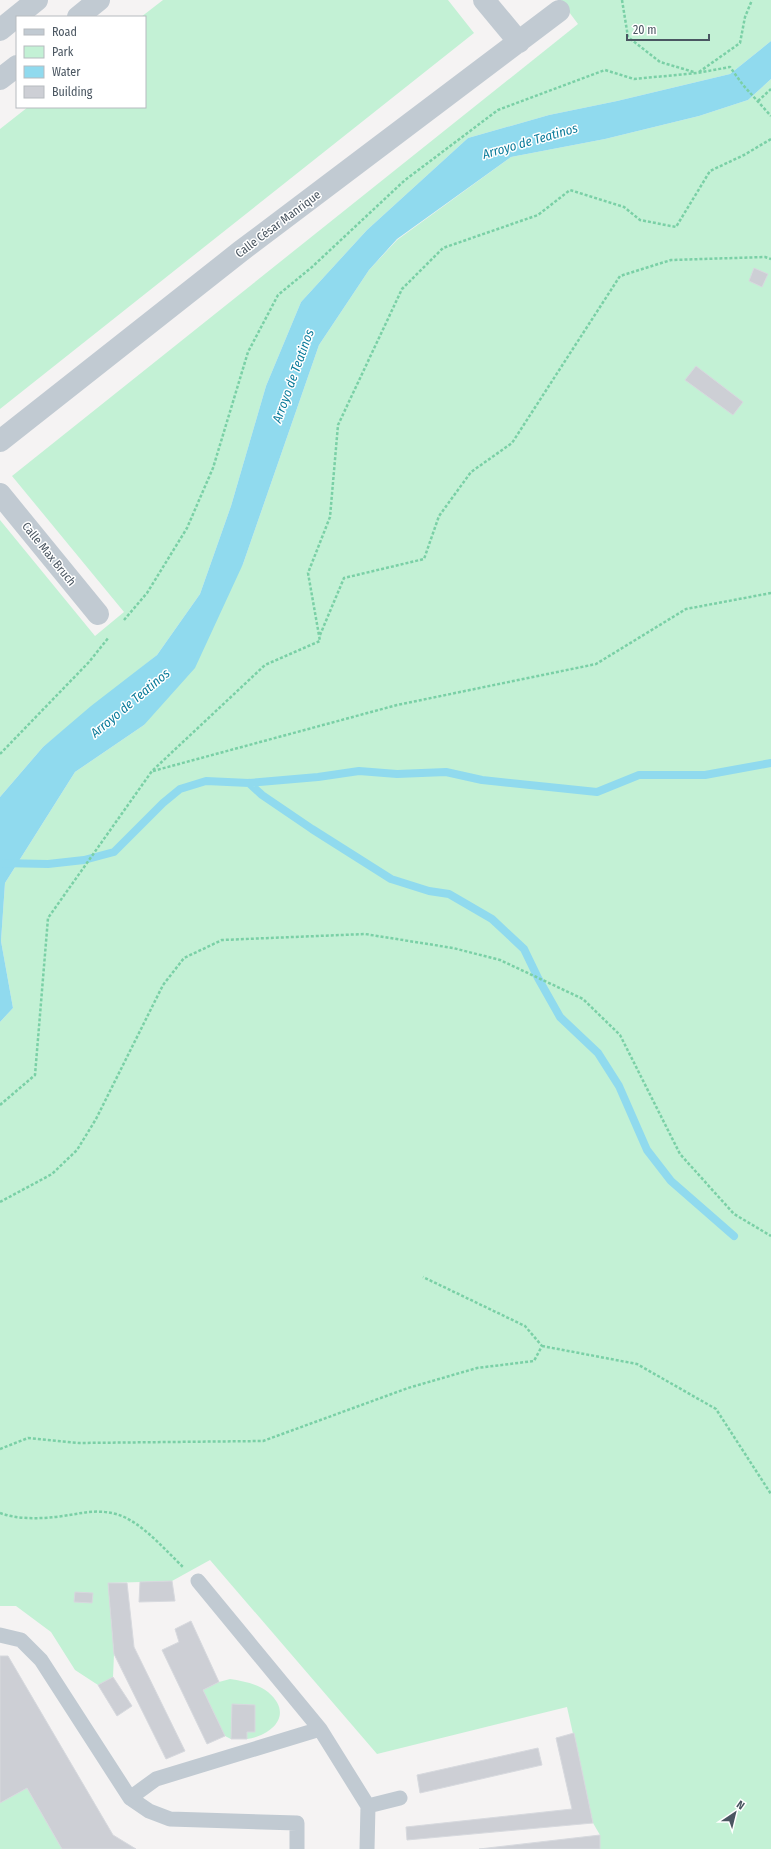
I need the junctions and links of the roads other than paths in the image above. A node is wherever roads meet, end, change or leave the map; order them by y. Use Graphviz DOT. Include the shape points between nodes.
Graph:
graph roads {
  1 [pos="37,0"];
  2 [pos="99,0"];
  3 [pos="484,0"];
  4 [pos="559,11"];
  5 [pos="17,16"];
  6 [pos="79,16"];
  7 [pos="16,17"];
  8 [pos="0,30"];
  9 [pos="518,42"];
  10 [pos="16,67"];
  11 [pos="0,79"];
  12 [pos="0,441"];
  13 [pos="0,494"];
  14 [pos="98,614"];
  15 [pos="198,1581"];
  16 [pos="0,1635"];
  17 [pos="320,1729"];
  18 [pos="130,1798"];
  19 [pos="400,1798"];
  20 [pos="368,1806"];
  21 [pos="297,1849"];
  22 [pos="367,1849"];
  1 -- 5 [label="street"];
  2 -- 6 [label="street"];
  3 -- 9 [label="street"];
  4 -- 9 [label="street, Calle César Manrique"];
  7 -- 8 [label="street"];
  9 -- 12 [label="street, Calle César Manrique" via="241,251"];
  10 -- 11 [label="street"];
  13 -- 14 [label="street, Calle Max Bruch"];
  15 -- 17 [label="lane"];
  16 -- 18 [label="lane" via="21,1640 41,1660"];
  17 -- 18 [label="lane" via="156,1779"];
  17 -- 20 [label="lane"];
  18 -- 21 [label="lane" via="149,1811 170,1819 297,1823"];
  19 -- 20 [label="lane"];
  20 -- 22 [label="lane"];
}
